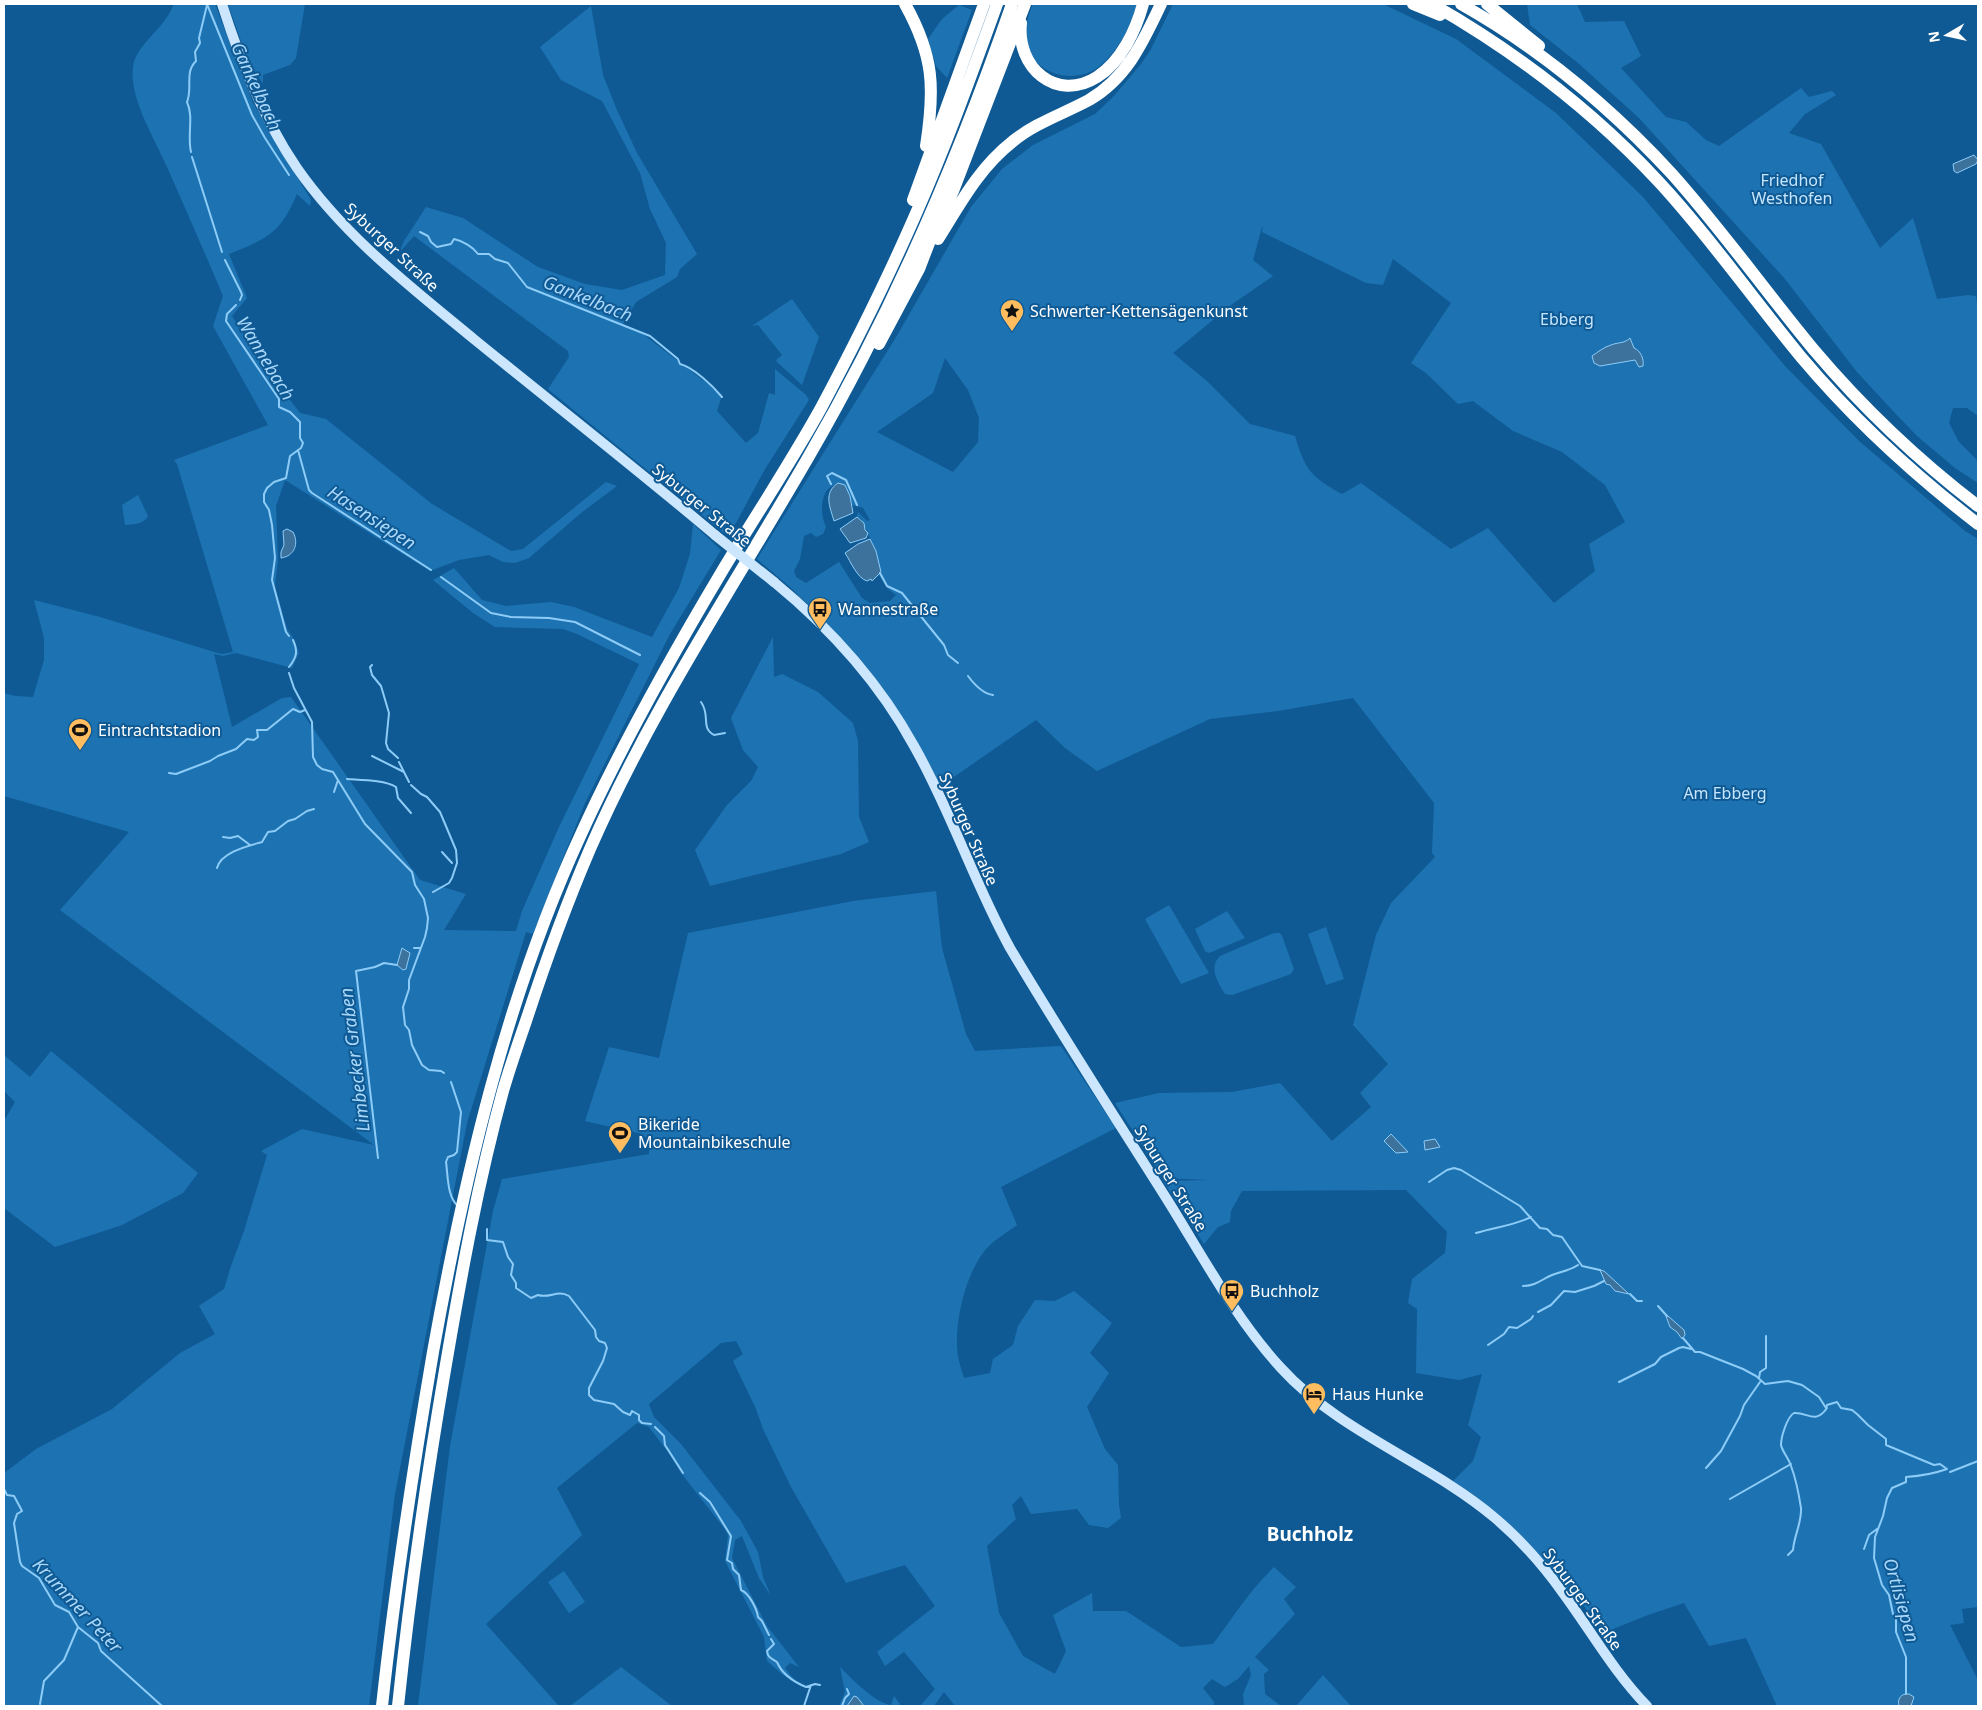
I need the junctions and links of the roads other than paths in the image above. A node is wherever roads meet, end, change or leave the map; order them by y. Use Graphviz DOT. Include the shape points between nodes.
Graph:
graph roads {
  1 [pos="222,4"];
  2 [pos="905,4"];
  3 [pos="984,4"];
  4 [pos="997,4"];
  5 [pos="1012,4"];
  6 [pos="1025,4"];
  7 [pos="1143,4"];
  8 [pos="1161,4"];
  9 [pos="1413,4"];
  10 [pos="1432,4"];
  11 [pos="1461,4"];
  12 [pos="1487,4"];
  13 [pos="1475,28"];
  14 [pos="1562,72"];
  15 [pos="908,213"];
  16 [pos="919,269"];
  17 [pos="855,372"];
  18 [pos="1978,506"];
  19 [pos="752,522"];
  20 [pos="1978,524"];
  21 [pos="382,1706"];
  22 [pos="398,1706"];
  23 [pos="1647,1706"];
  1 -- 23 [label="street, Syburger Straße, bridge" via="247,72 274,131 298,169 358,240 423,297 774,582 846,650 899,720 932,780 985,902 1010,948 1228,1297 1281,1369 1356,1428 1448,1482 1509,1531 1543,1567"];
  2 -- 15 [label="highway" via="926,50 932,92 926,150"];
  3 -- 15 [label="highway"];
  4 -- 19 [label="highway" via="911,226 821,407"];
  5 -- 17 [label="highway" via="942,188"];
  6 -- 7 [label="highway" via="1020,28 1027,60 1044,78 1072,85 1097,77 1112,64 1133,32"];
  6 -- 16 [label="highway" via="977,131"];
  8 -- 16 [label="highway" via="1134,58 1111,83 1089,99 1028,131 988,164"];
  9 -- 13 [label="highway"];
  10 -- 13 [label="highway"];
  11 -- 14 [label="highway"];
  12 -- 14 [label="highway" via="1541,48"];
  13 -- 20 [label="highway" via="1552,83 1638,160 1686,212 1850,412 1900,461"];
  14 -- 18 [label="highway" via="1600,104 1671,174 1815,351 1868,409 1909,450"];
  15 -- 19 [label="highway" via="864,312"];
  16 -- 17 [label="highway" via="874,353"];
  17 -- 22 [label="highway" via="810,455 701,636 621,784 562,917 504,1088 483,1171 455,1308 419,1534"];
  19 -- 21 [label="highway" via="645,703 581,832 525,975 491,1084 463,1198 412,1476"];
}
